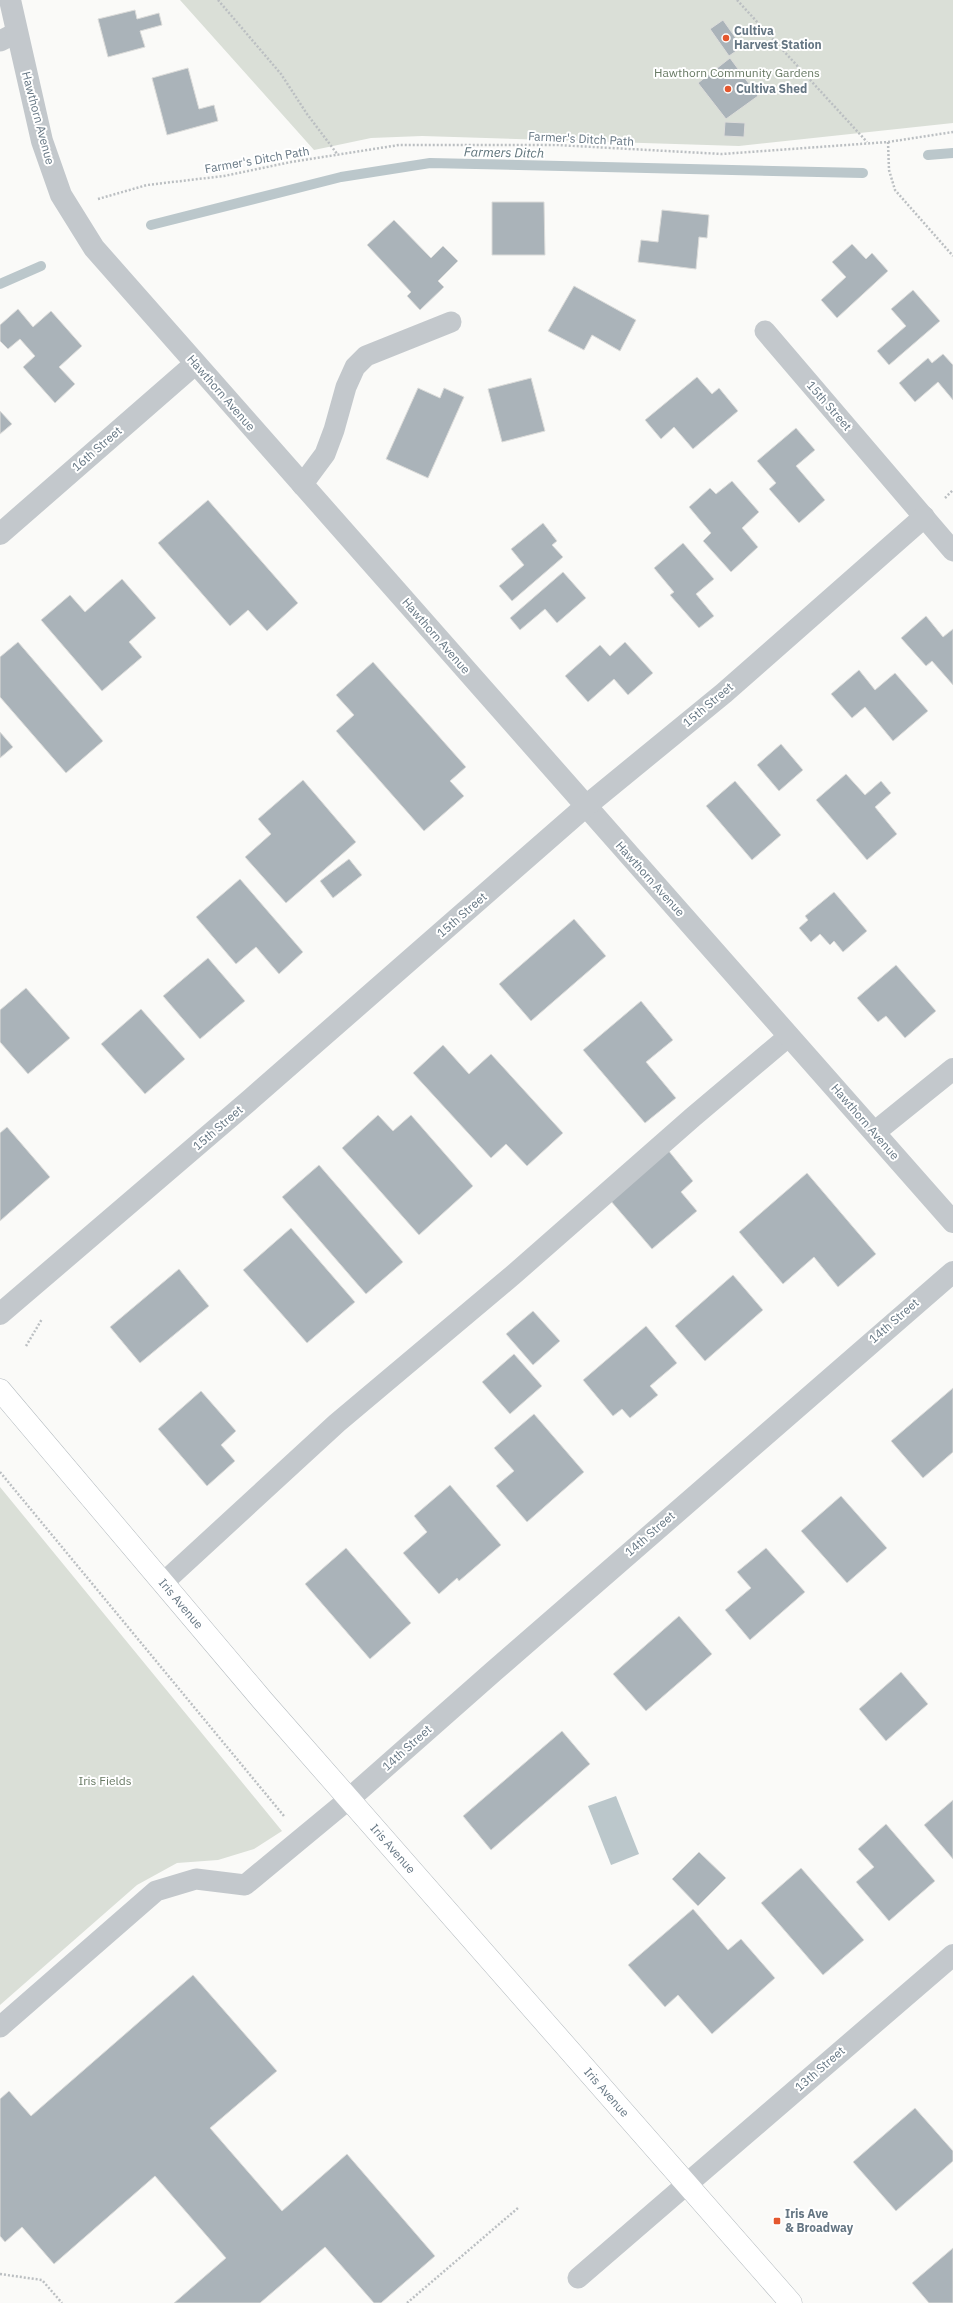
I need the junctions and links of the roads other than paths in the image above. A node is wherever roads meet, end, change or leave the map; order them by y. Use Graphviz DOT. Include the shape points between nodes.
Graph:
graph roads {
  1 [pos="10,0"];
  2 [pos="8,37"];
  3 [pos="451,322"];
  4 [pos="765,331"];
  5 [pos="195,364"];
  6 [pos="302,485"];
  7 [pos="924,517"];
  8 [pos="0,534"];
  9 [pos="953,551"];
  10 [pos="586,806"];
  11 [pos="789,1036"];
  12 [pos="953,1069"];
  13 [pos="875,1132"];
  14 [pos="953,1222"];
  15 [pos="953,1272"];
  16 [pos="0,1314"];
  17 [pos="0,1390"];
  18 [pos="163,1583"];
  19 [pos="349,1799"];
  20 [pos="953,1955"];
  21 [pos="0,2027"];
  22 [pos="687,2184"];
  23 [pos="578,2278"];
  24 [pos="791,2303"];
  1 -- 2 [label="street, Hawthorn Avenue"];
  2 -- 5 [label="street, Hawthorn Avenue" via="61,195 94,248"];
  3 -- 6 [label="lane" via="366,356 355,367 325,454"];
  4 -- 7 [label="lane, 15th Street"];
  5 -- 6 [label="street, Hawthorn Avenue"];
  5 -- 8 [label="street, 16th Street"];
  6 -- 10 [label="street, Hawthorn Avenue"];
  7 -- 9 [label="lane, 15th Street"];
  7 -- 10 [label="street, 15th Street" via="724,693"];
  10 -- 11 [label="street, Hawthorn Avenue"];
  10 -- 16 [label="street, 15th Street"];
  11 -- 13 [label="street, Hawthorn Avenue"];
  11 -- 18 [label="lane" via="513,1275 336,1423"];
  12 -- 13 [label="street"];
  13 -- 14 [label="street, Hawthorn Avenue"];
  15 -- 19 [label="street, 14th Street"];
  17 -- 18 [label="main road, Iris Avenue"];
  18 -- 19 [label="main road, Iris Avenue"];
  19 -- 21 [label="lane" via="245,1885 196,1879 156,1890"];
  19 -- 22 [label="main road, Iris Avenue"];
  20 -- 22 [label="street, 13th Street"];
  22 -- 23 [label="lane"];
  22 -- 24 [label="main road, Iris Avenue"];
}
